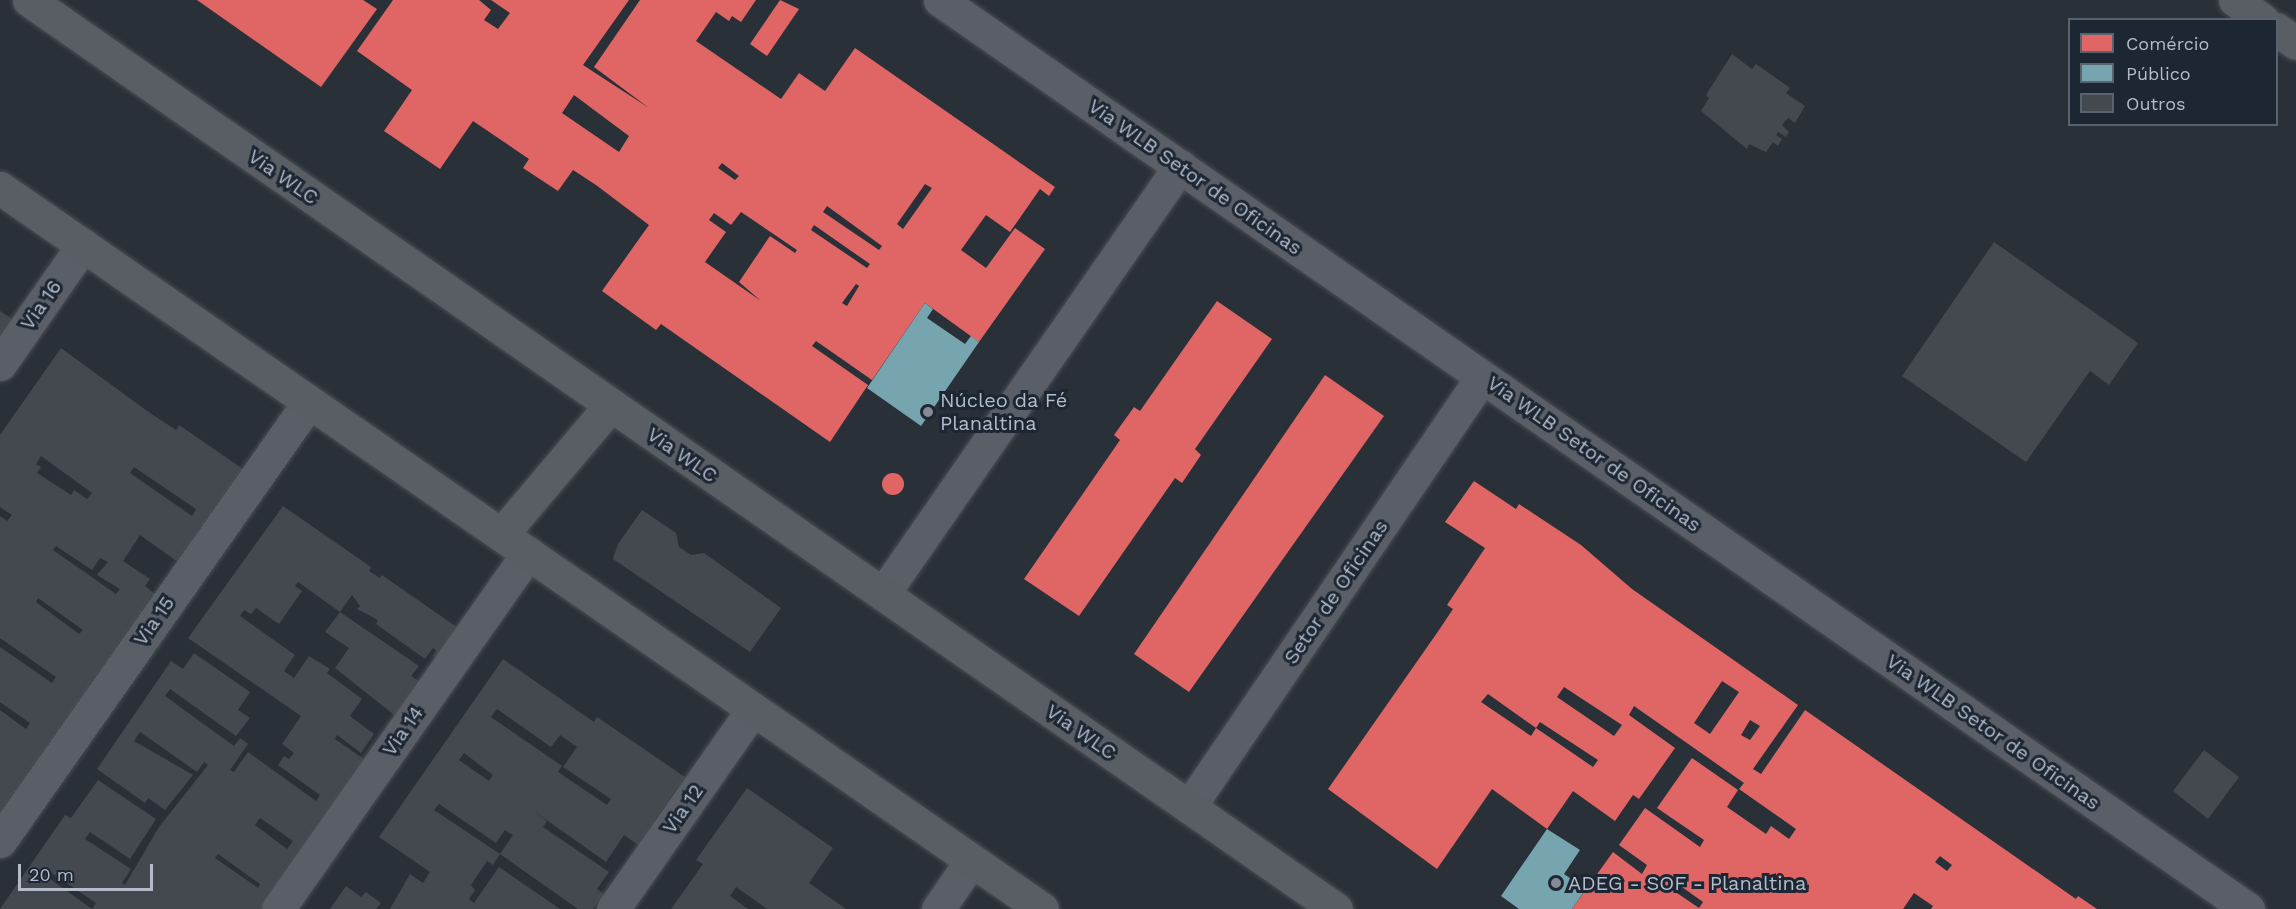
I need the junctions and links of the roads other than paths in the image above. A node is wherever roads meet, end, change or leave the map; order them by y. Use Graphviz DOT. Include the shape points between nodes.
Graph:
graph roads {
  1 [pos="29,0"];
  2 [pos="940,0"];
  3 [pos="2235,0"];
  4 [pos="2260,18"];
  5 [pos="2278,30"];
  6 [pos="2296,43"];
  7 [pos="1180,166"];
  8 [pos="0,188"];
  9 [pos="83,245"];
  10 [pos="0,364"];
  11 [pos="1482,377"];
  12 [pos="309,402"];
  13 [pos="610,406"];
  14 [pos="515,544"];
  15 [pos="883,594"];
  16 [pos="753,709"];
  17 [pos="1189,807"];
  18 [pos="0,841"];
  19 [pos="971,861"];
  20 [pos="278,909"];
  21 [pos="612,909"];
  22 [pos="938,909"];
  23 [pos="1041,909"];
  24 [pos="1336,909"];
  25 [pos="2248,909"];
  1 -- 13 [label="street, Via WLC"];
  2 -- 7 [label="street, Via WLB Setor de Oficinas"];
  3 -- 4 [label="street"];
  5 -- 6 [label="street"];
  7 -- 11 [label="street, Via WLB Setor de Oficinas"];
  7 -- 15 [label="street"];
  8 -- 9 [label="street"];
  9 -- 10 [label="street, Via 16"];
  9 -- 12 [label="street"];
  11 -- 17 [label="street, Setor de Oficinas"];
  11 -- 25 [label="street, Via WLB Setor de Oficinas"];
  12 -- 14 [label="street"];
  12 -- 18 [label="street, Via 15"];
  13 -- 14 [label="street"];
  13 -- 15 [label="street, Via WLC"];
  14 -- 16 [label="street"];
  14 -- 20 [label="street, Via 14"];
  15 -- 17 [label="street, Via WLC"];
  16 -- 19 [label="street"];
  16 -- 21 [label="street, Via 12"];
  17 -- 24 [label="street, Via WLC"];
  19 -- 22 [label="street"];
  19 -- 23 [label="street"];
}
